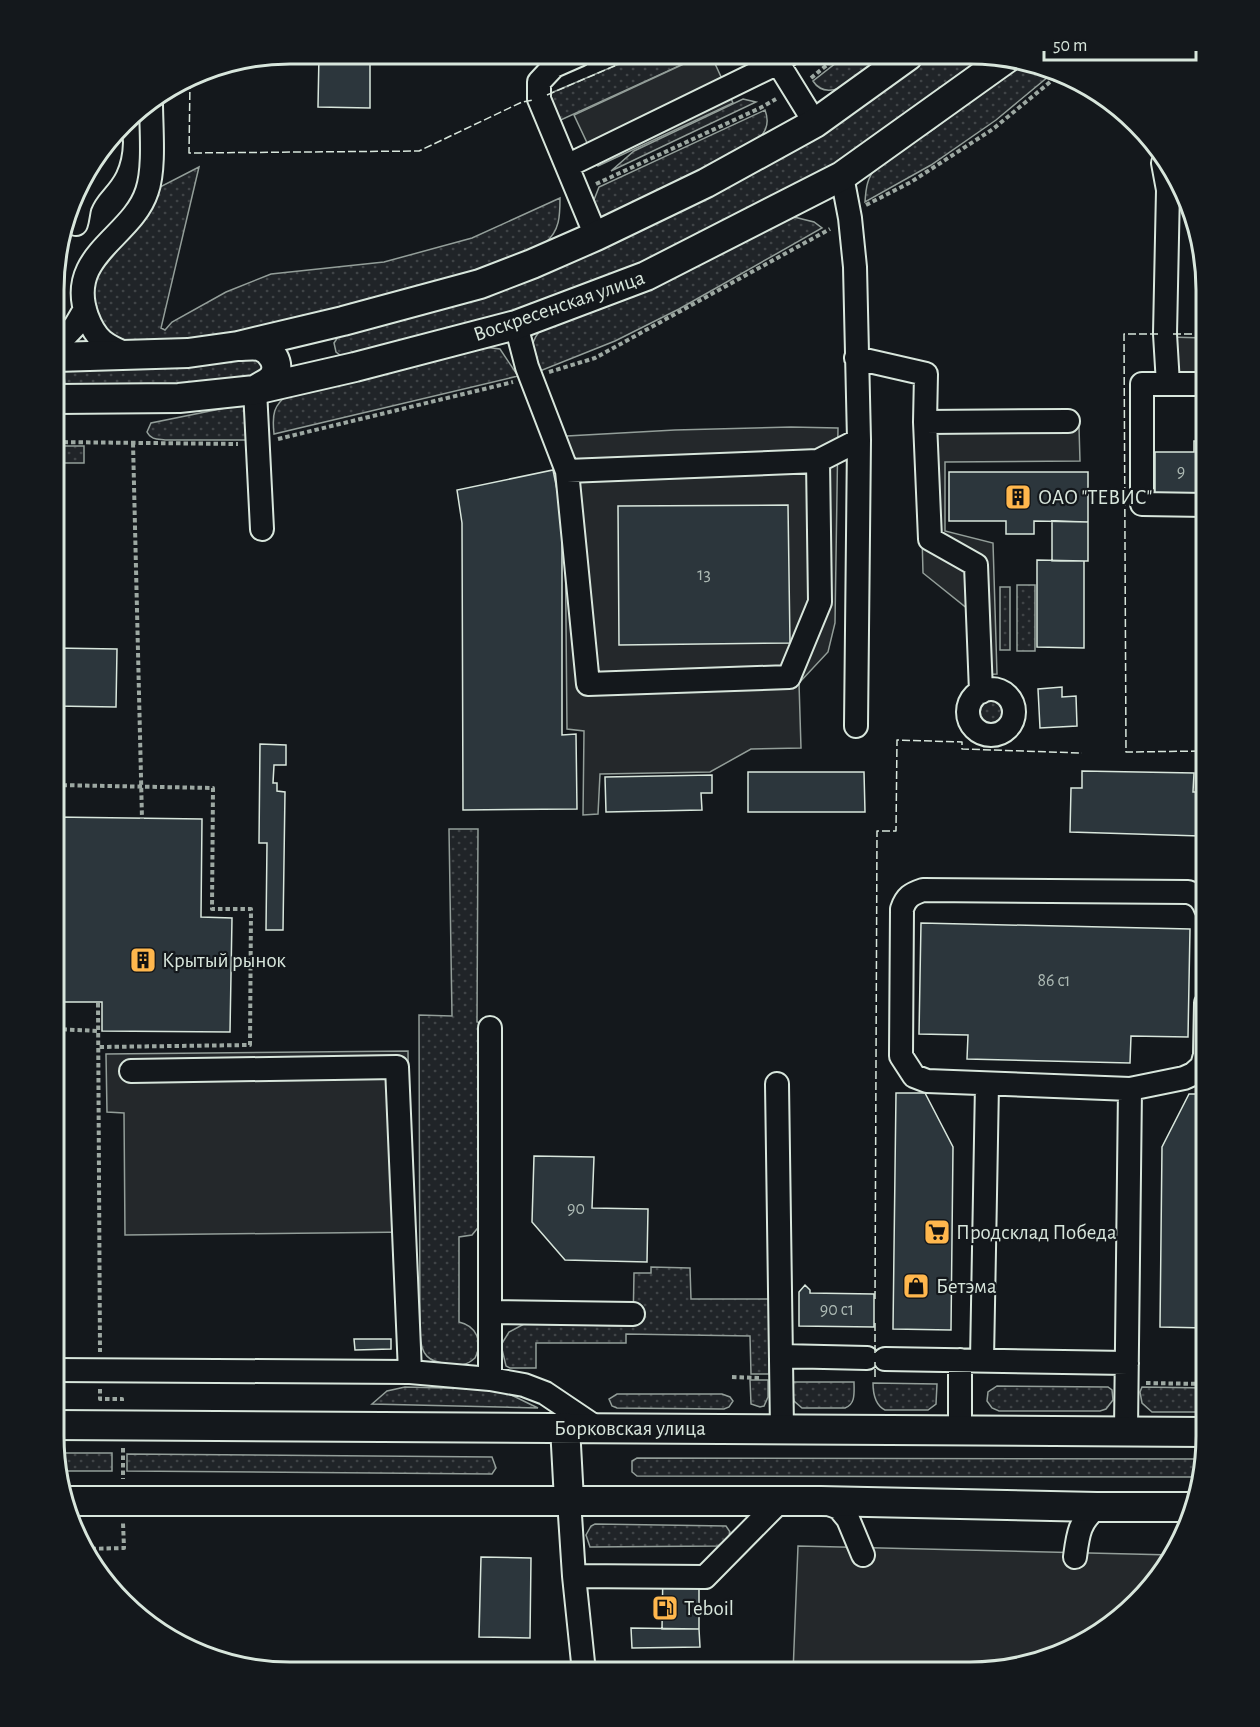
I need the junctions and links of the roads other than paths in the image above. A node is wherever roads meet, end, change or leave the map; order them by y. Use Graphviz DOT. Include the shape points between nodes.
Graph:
graph roads {
  1 [pos="559,64"];
  2 [pos="773,64"];
  3 [pos="785,64"];
  4 [pos="897,64"];
  5 [pos="996,66"];
  6 [pos="151,113"];
  7 [pos="815,123"];
  8 [pos="110,154"];
  9 [pos="567,166"];
  10 [pos="842,176"];
  11 [pos="1166,180"];
  12 [pos="86,194"];
  13 [pos="75,224"];
  14 [pos="596,236"];
  15 [pos="100,251"];
  16 [pos="85,309"];
  17 [pos="343,321"];
  18 [pos="516,326"];
  19 [pos="64,338"];
  20 [pos="238,345"];
  21 [pos="132,356"];
  22 [pos="64,357"];
  23 [pos="856,358"];
  24 [pos="355,367"];
  25 [pos="1168,384"];
  26 [pos="1196,384"];
  27 [pos="255,390"];
  28 [pos="64,399"];
  29 [pos="925,422"];
  30 [pos="1068,422"];
  31 [pos="858,440"];
  32 [pos="818,461"];
  33 [pos="567,471"];
  34 [pos="1196,505"];
  35 [pos="262,529"];
  36 [pos="981,692"];
  37 [pos="856,726"];
  38 [pos="1196,894"];
  39 [pos="490,1028"];
  40 [pos="131,1071"];
  41 [pos="1196,1071"];
  42 [pos="777,1084"];
  43 [pos="987,1084"];
  44 [pos="1130,1089"];
  45 [pos="490,1312"];
  46 [pos="633,1314"];
  47 [pos="781,1356"];
  48 [pos="960,1360"];
  49 [pos="982,1360"];
  50 [pos="1127,1363"];
  51 [pos="64,1370"];
  52 [pos="410,1372"];
  53 [pos="490,1379"];
  54 [pos="64,1423"];
  55 [pos="565,1427"];
  56 [pos="597,1428"];
  57 [pos="782,1429"];
  58 [pos="960,1430"];
  59 [pos="1126,1430"];
  60 [pos="1196,1432"];
  61 [pos="569,1500"];
  62 [pos="74,1501"];
  63 [pos="780,1501"];
  64 [pos="821,1501"];
  65 [pos="891,1502"];
  66 [pos="1052,1506"];
  67 [pos="1184,1506"];
  68 [pos="1097,1507"];
  69 [pos="574,1576"];
  70 [pos="583,1662"];
  1 -- 9 [label="street" via="539,82 539,99"];
  2 -- 9 [label="street"];
  3 -- 7 [label="street"];
  4 -- 7 [label="main road"];
  5 -- 10 [label="main road, Воскресенская улица"];
  6 -- 15 [label="street" via="148,189 136,213"];
  7 -- 14 [label="main road" via="706,183"];
  8 -- 12 [label="street" via="104,173"];
  9 -- 14 [label="street"];
  10 -- 18 [label="main road, Воскресенская улица" via="645,276"];
  10 -- 23 [label="street" via="855,267"];
  11 -- 25 [label="street"];
  13 -- 15 [label="street"];
  14 -- 17 [label="main road" via="480,284"];
  15 -- 16 [label="street" via="90,264 83,288"];
  16 -- 19 [label="street"];
  16 -- 21 [label="street" via="99,339"];
  17 -- 20 [label="main road"];
  17 -- 24 [label="main road" via="328,333 322,353 336,365"];
  18 -- 24 [label="main road, Воскресенская улица"];
  18 -- 33 [label="street"];
  20 -- 21 [label="main road"];
  20 -- 27 [label="main road" via="259,346 274,359 274,377"];
  21 -- 22 [label="main road"];
  23 -- 29 [label="street" via="926,374"];
  23 -- 31 [label="street"];
  24 -- 27 [label="main road, Воскресенская улица"];
  25 -- 26 [label="street"];
  25 -- 34 [label="street" via="1142,384 1142,504"];
  27 -- 28 [label="main road, Воскресенская улица" via="178,398"];
  27 -- 35 [label="street"];
  29 -- 30 [label="street"];
  29 -- 36 [label="street" via="930,539 976,565"];
  31 -- 32 [label="street"];
  31 -- 37 [label="street"];
  32 -- 33 [label="street"];
  32 -- 33 [label="street" via="820,602 789,677 588,684"];
  38 -- 43 [label="street" via="923,890 905,899 901,1056 914,1076 927,1081"];
  39 -- 45 [label="street"];
  40 -- 52 [label="street" via="397,1067"];
  41 -- 44 [label="street" via="1184,1078"];
  42 -- 47 [label="street"];
  43 -- 44 [label="street"];
  43 -- 49 [label="street"];
  44 -- 50 [label="street"];
  45 -- 46 [label="street"];
  45 -- 53 [label="street"];
  47 -- 48 [label="street"];
  47 -- 57 [label="street"];
  48 -- 49 [label="street"];
  48 -- 58 [label="street"];
  49 -- 50 [label="street"];
  50 -- 59 [label="street"];
  51 -- 52 [label="street"];
  52 -- 53 [label="street"];
  53 -- 56 [label="street" via="524,1384 545,1393"];
  54 -- 55 [label="main road, Борковская улица" via="123,1412"];
  55 -- 56 [label="main road, Борковская улица"];
  55 -- 61 [label="main road"];
  56 -- 57 [label="main road, Борковская улица"];
  57 -- 58 [label="main road, Борковская улица"];
  58 -- 59 [label="main road, Борковская улица"];
  59 -- 60 [label="main road, Борковская улица"];
  61 -- 62 [label="main road"];
  61 -- 63 [label="main road"];
  61 -- 69 [label="street"];
  63 -- 64 [label="main road"];
  63 -- 69 [label="street" via="705,1576"];
  64 -- 65 [label="main road"];
  64 -- 65 [label="street" via="839,1508 848,1519 863,1555 869,1518 876,1509"];
  65 -- 66 [label="main road"];
  66 -- 68 [label="main road"];
  66 -- 68 [label="street" via="1063,1520 1075,1557 1077,1536 1085,1518"];
  67 -- 68 [label="main road"];
  69 -- 70 [label="street"];
}
